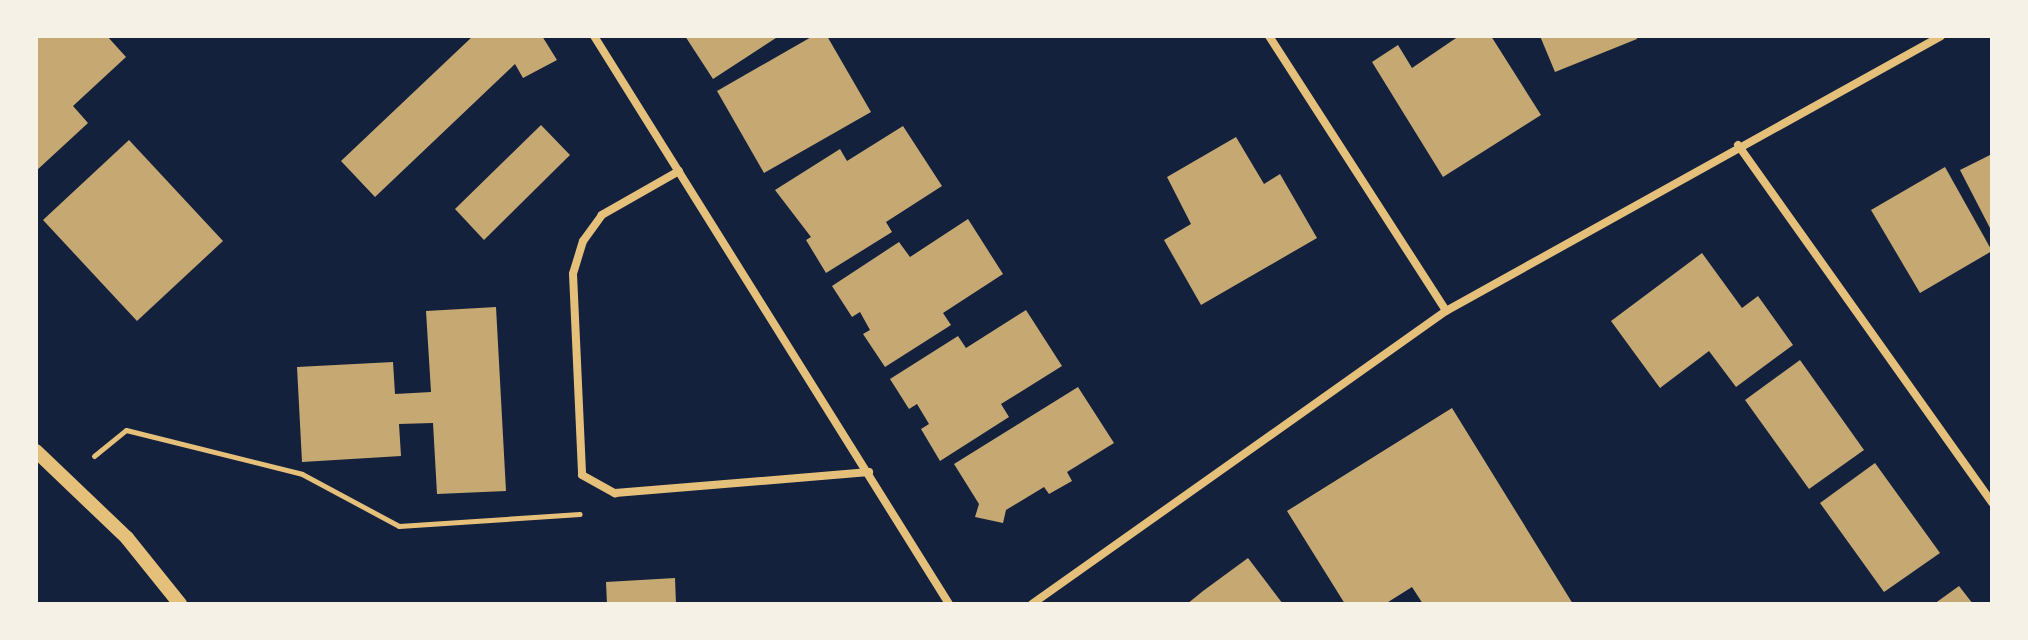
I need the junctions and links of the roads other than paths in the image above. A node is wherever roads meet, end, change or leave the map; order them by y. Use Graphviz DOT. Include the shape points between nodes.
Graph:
graph roads {
  1 [pos="594,36"];
  2 [pos="1269,36"];
  3 [pos="1941,36"];
  4 [pos="1738,145"];
  5 [pos="679,171"];
  6 [pos="1446,311"];
  7 [pos="36,451"];
  8 [pos="869,472"];
  9 [pos="1992,503"];
  10 [pos="1044,595"];
  11 [pos="180,604"];
  12 [pos="949,604"];
  13 [pos="1032,604"];
  14 [pos="1051,604"];
  1 -- 5 [label="street"];
  2 -- 6 [label="street"];
  3 -- 4 [label="street"];
  4 -- 6 [label="street"];
  4 -- 9 [label="street"];
  5 -- 8 [label="street"];
  5 -- 8 [label="street" via="602,215 583,241 573,274 582,475 615,493"];
  6 -- 10 [label="street"];
  7 -- 11 [label="street" via="68,476"];
  8 -- 12 [label="street"];
  10 -- 13 [label="street"];
  10 -- 14 [label="street"];
}
